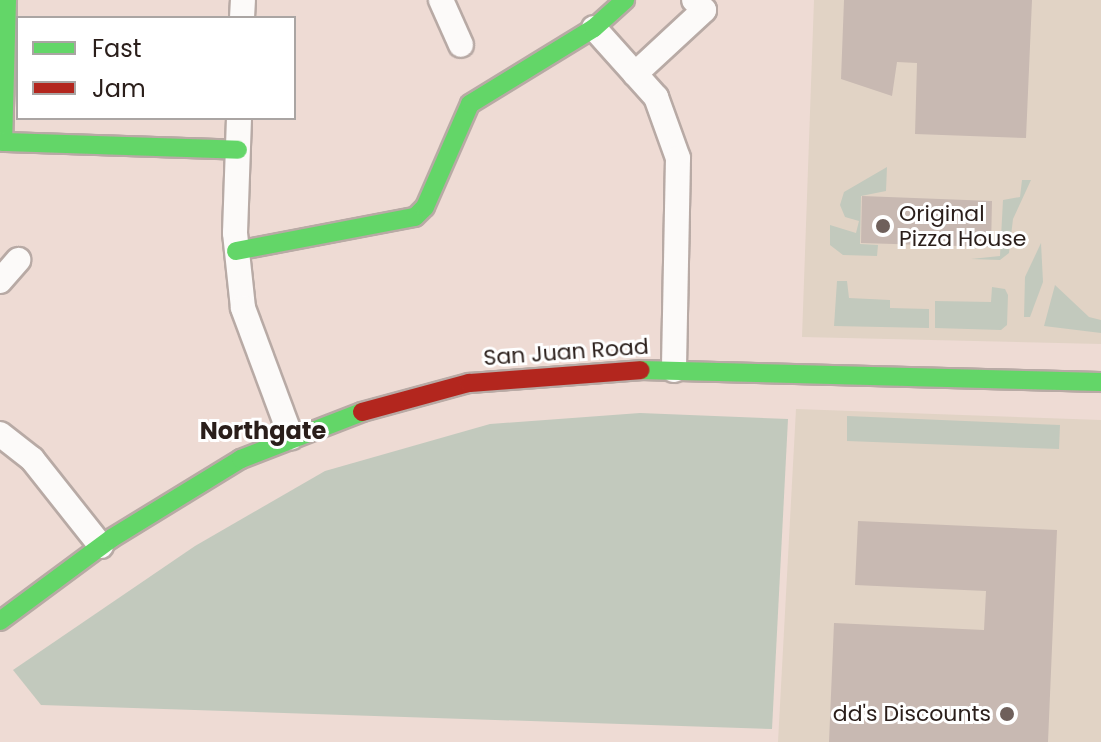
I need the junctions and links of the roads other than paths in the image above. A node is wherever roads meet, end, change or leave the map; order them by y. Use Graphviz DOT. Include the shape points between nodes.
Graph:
graph roads {
  1 [pos="7,0"];
  2 [pos="441,0"];
  3 [pos="625,0"];
  4 [pos="694,0"];
  5 [pos="594,28"];
  6 [pos="461,45"];
  7 [pos="3,59"];
  8 [pos="635,74"];
  9 [pos="239,120"];
  10 [pos="238,150"];
  11 [pos="236,251"];
  12 [pos="18,260"];
  13 [pos="0,281"];
  14 [pos="674,370"];
  15 [pos="1101,382"];
  16 [pos="0,434"];
  17 [pos="291,437"];
  18 [pos="101,546"];
  19 [pos="0,621"];
  1 -- 7 [label="main road"];
  2 -- 6 [label="street"];
  3 -- 5 [label="main road"];
  4 -- 8 [label="street" via="704,10"];
  5 -- 8 [label="street"];
  5 -- 11 [label="main road" via="470,104 425,207 415,217"];
  7 -- 10 [label="main road" via="3,142"];
  8 -- 14 [label="street" via="661,108 678,158"];
  9 -- 10 [label="street"];
  10 -- 11 [label="street"];
  11 -- 17 [label="street" via="247,326"];
  12 -- 13 [label="street"];
  14 -- 15 [label="main road, San Juan Road"];
  14 -- 17 [label="main road, San Juan Road" via="604,369 469,383 396,400"];
  16 -- 18 [label="street" via="32,459"];
  17 -- 18 [label="main road, San Juan Road" via="189,488"];
  18 -- 19 [label="main road, San Juan Road"];
}
